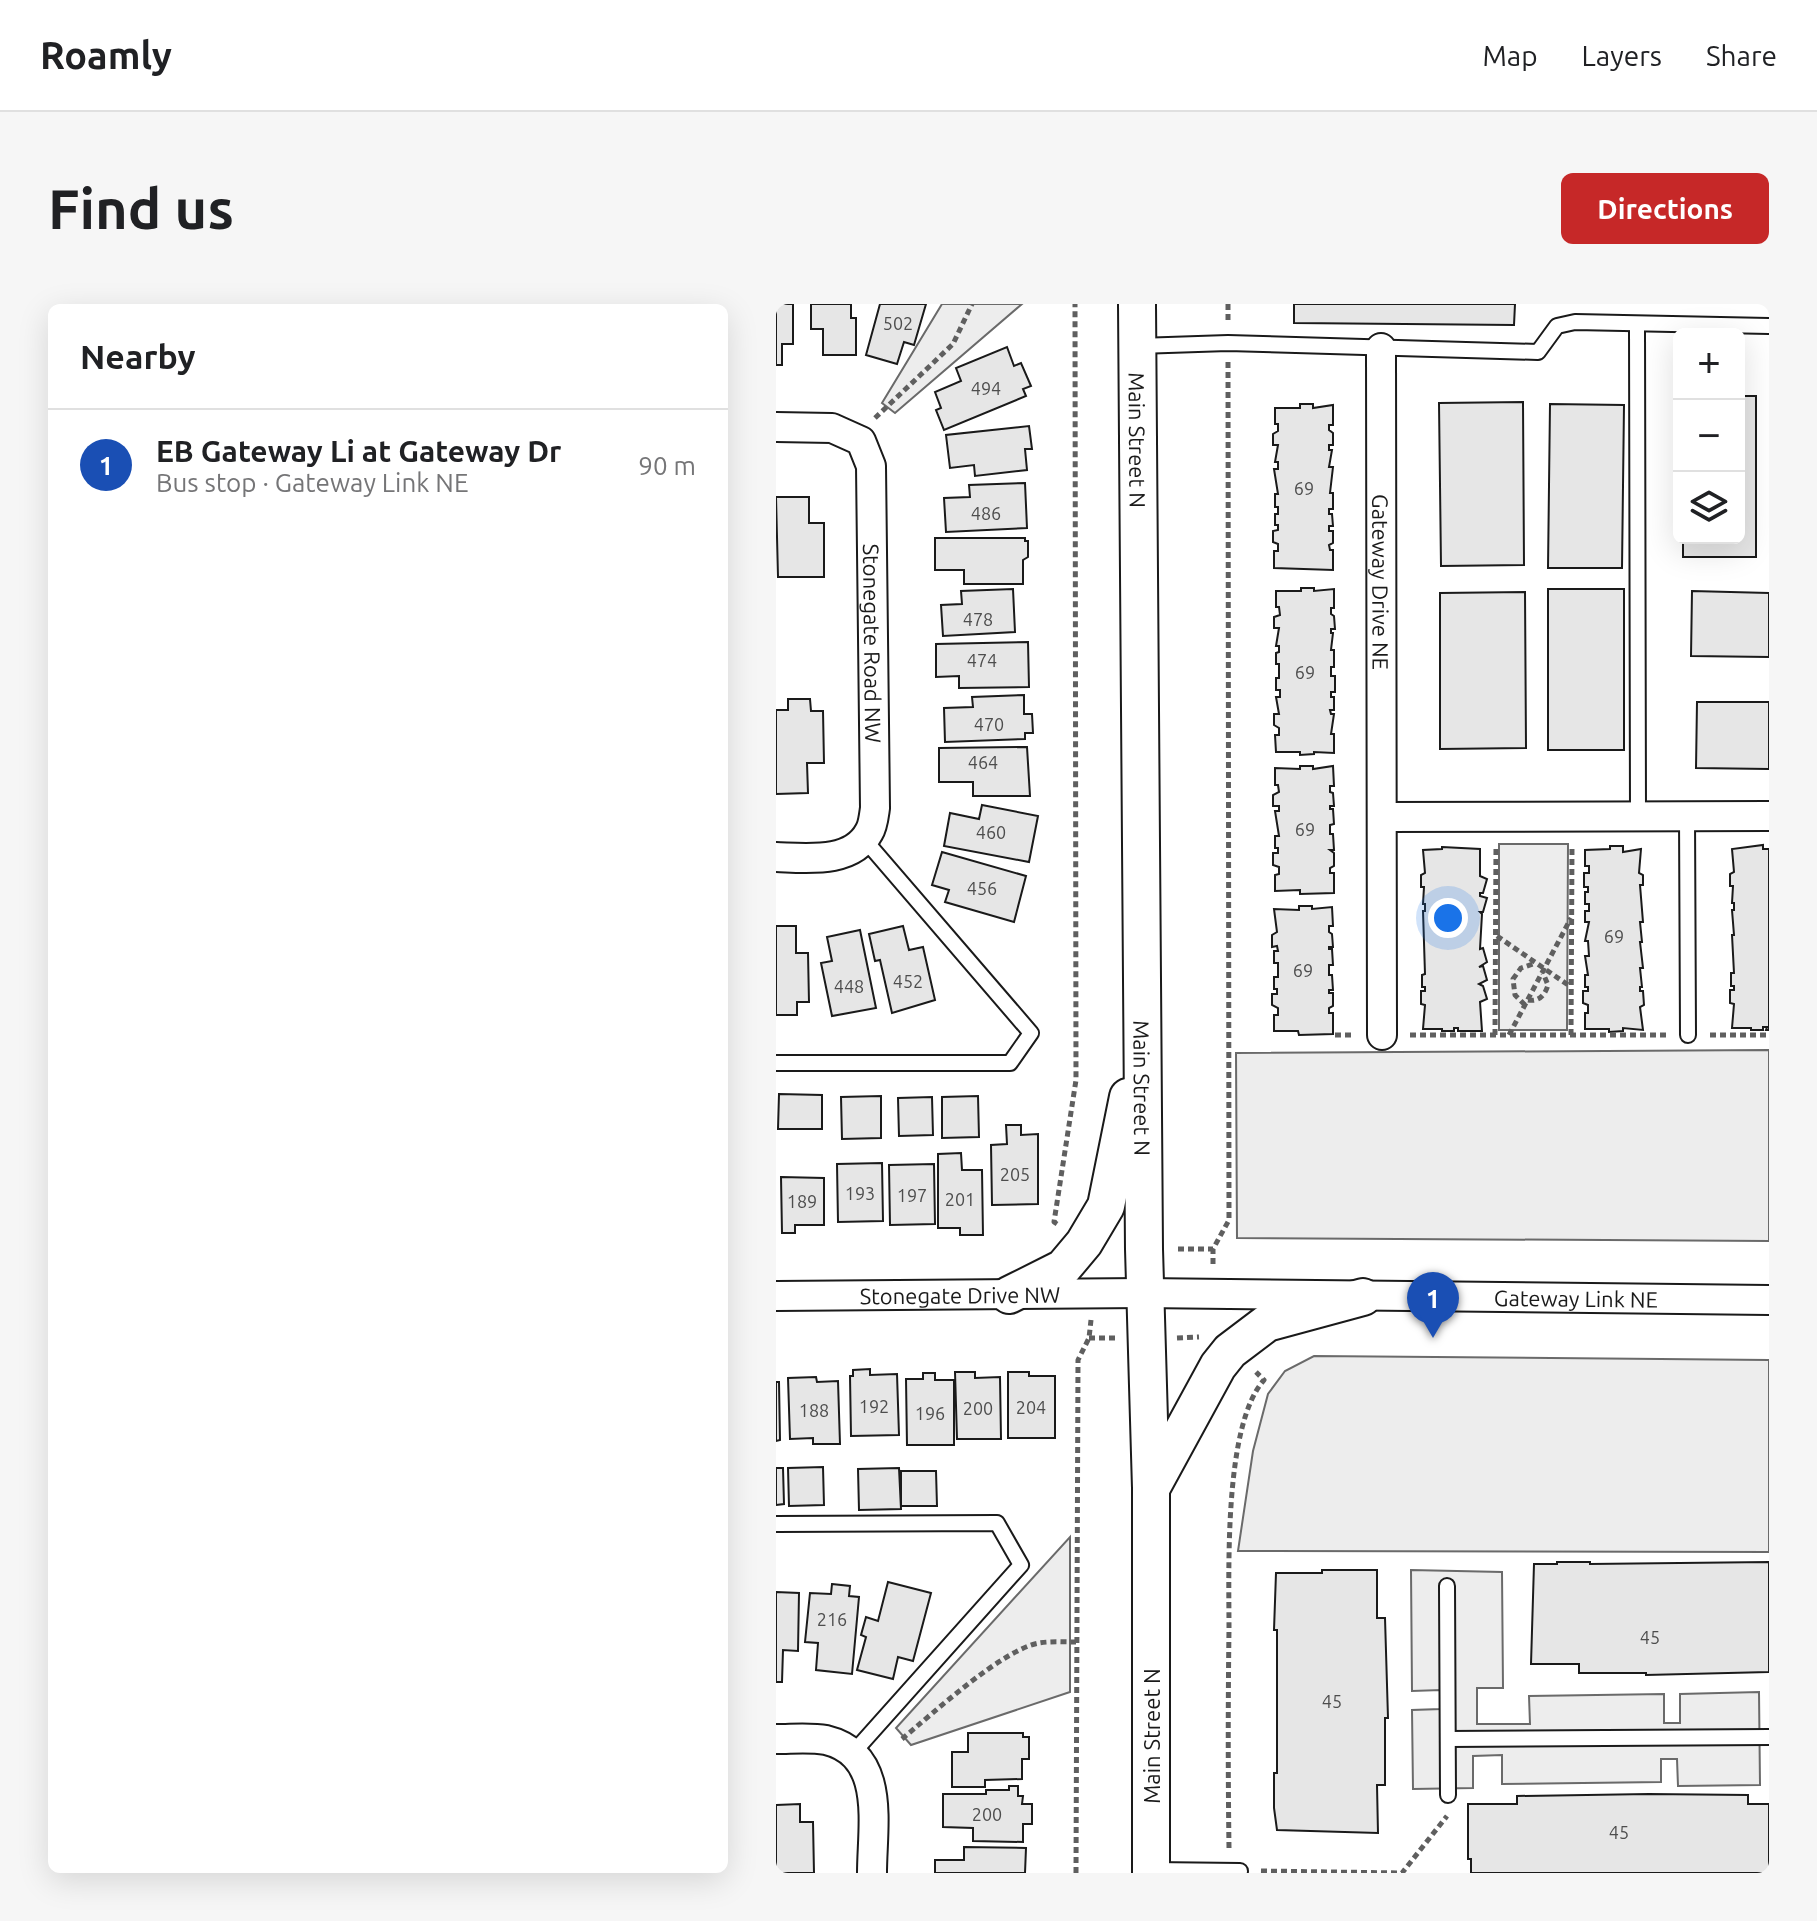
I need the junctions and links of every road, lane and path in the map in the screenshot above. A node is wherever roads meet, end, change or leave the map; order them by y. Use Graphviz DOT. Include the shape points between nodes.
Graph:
graph roads {
  1 [pos="972,304"];
  2 [pos="1075,304"];
  3 [pos="1137,304"];
  4 [pos="1228,304"];
  5 [pos="1637,325"];
  6 [pos="1769,326"];
  7 [pos="1228,343"];
  8 [pos="1138,346"];
  9 [pos="1381,348"];
  10 [pos="776,427"];
  11 [pos="853,437"];
  12 [pos="1638,816"];
  13 [pos="1687,816"];
  14 [pos="1769,816"];
  15 [pos="1382,817"];
  16 [pos="864,839"];
  17 [pos="1496,841"];
  18 [pos="1572,841"];
  19 [pos="776,857"];
  20 [pos="1572,917"];
  21 [pos="1496,935"];
  22 [pos="1537,963"];
  23 [pos="1544,971"];
  24 [pos="1572,987"];
  25 [pos="1527,1002"];
  26 [pos="1142,1021"];
  27 [pos="1335,1035"];
  28 [pos="1382,1035"];
  29 [pos="1495,1035"];
  30 [pos="1509,1035"];
  31 [pos="1571,1035"];
  32 [pos="1688,1035"];
  33 [pos="1769,1035"];
  34 [pos="776,1063"];
  35 [pos="1054,1222"];
  36 [pos="1213,1249"];
  37 [pos="1144,1293"];
  38 [pos="1009,1295"];
  39 [pos="776,1296"];
  40 [pos="1363,1297"];
  41 [pos="1769,1300"];
  42 [pos="1089,1338"];
  43 [pos="1264,1380"];
  44 [pos="1151,1488"];
  45 [pos="776,1524"];
  46 [pos="1447,1586"];
  47 [pos="1076,1642"];
  48 [pos="1769,1737"];
  49 [pos="776,1739"];
  50 [pos="902,1739"];
  51 [pos="1448,1739"];
  52 [pos="853,1753"];
  53 [pos="1448,1795"];
  54 [pos="1151,1871"];
  55 [pos="1235,1871"];
  56 [pos="872,1873"];
  57 [pos="1076,1873"];
  58 [pos="1402,1873"];
  1 -- 11 [label="path" via="953,344"];
  2 -- 35 [label="path" via="1076,1080"];
  3 -- 8 [label="street, Main Street N"];
  4 -- 7 [label="path"];
  5 -- 6 [label="lane"];
  5 -- 9 [label="lane" via="1557,326 1538,352"];
  5 -- 12 [label="lane"];
  7 -- 8 [label="lane"];
  7 -- 9 [label="lane"];
  7 -- 36 [label="path" via="1229,1220"];
  8 -- 26 [label="street, Main Street N"];
  9 -- 15 [label="street, Gateway Drive NE"];
  10 -- 11 [label="street" via="832,428"];
  11 -- 16 [label="street, Stonegate Road NW" via="861,441 871,466 875,808"];
  12 -- 13 [label="street"];
  12 -- 15 [label="street"];
  13 -- 14 [label="street"];
  13 -- 32 [label="lane"];
  15 -- 28 [label="street, Gateway Drive NE"];
  16 -- 19 [label="street" via="857,849 835,856"];
  16 -- 34 [label="lane" via="1031,1033 1010,1063"];
  17 -- 21 [label="path"];
  18 -- 20 [label="path"];
  20 -- 23 [label="path"];
  20 -- 24 [label="path"];
  21 -- 22 [label="path"];
  21 -- 29 [label="path"];
  22 -- 23 [label="path"];
  22 -- 25 [label="path" via="1521,968 1513,979 1515,995"];
  23 -- 24 [label="path"];
  23 -- 25 [label="path"];
  23 -- 25 [label="path" via="1545,994"];
  24 -- 31 [label="path"];
  25 -- 30 [label="path"];
  26 -- 37 [label="street, Main Street N"];
  26 -- 38 [label="street" via="1106,1206 1063,1268"];
  27 -- 28 [label="path"];
  28 -- 29 [label="path"];
  29 -- 30 [label="path"];
  30 -- 31 [label="path"];
  31 -- 32 [label="path"];
  32 -- 33 [label="path"];
  37 -- 38 [label="street, Stonegate Drive NW"];
  37 -- 40 [label="street, Gateway Link NE"];
  37 -- 44 [label="street, Main Street N"];
  38 -- 39 [label="street, Stonegate Drive NW"];
  40 -- 41 [label="street, Gateway Link NE"];
  40 -- 44 [label="street" via="1267,1323 1230,1351"];
  42 -- 47 [label="path" via="1078,1360"];
  43 -- 55 [label="path" via="1254,1391 1243,1428 1230,1524 1227,1736"];
  44 -- 54 [label="street, Main Street N"];
  45 -- 52 [label="lane" via="997,1523 1021,1565"];
  46 -- 51 [label="lane"];
  47 -- 50 [label="path" via="1023,1648 971,1682"];
  47 -- 57 [label="path"];
  48 -- 51 [label="lane"];
  49 -- 52 [label="street" via="822,1739"];
  51 -- 53 [label="lane"];
  52 -- 56 [label="street" via="872,1785"];
  53 -- 58 [label="path" via="1447,1819"];
  54 -- 55 [label="lane"];
  55 -- 58 [label="path"];
}
